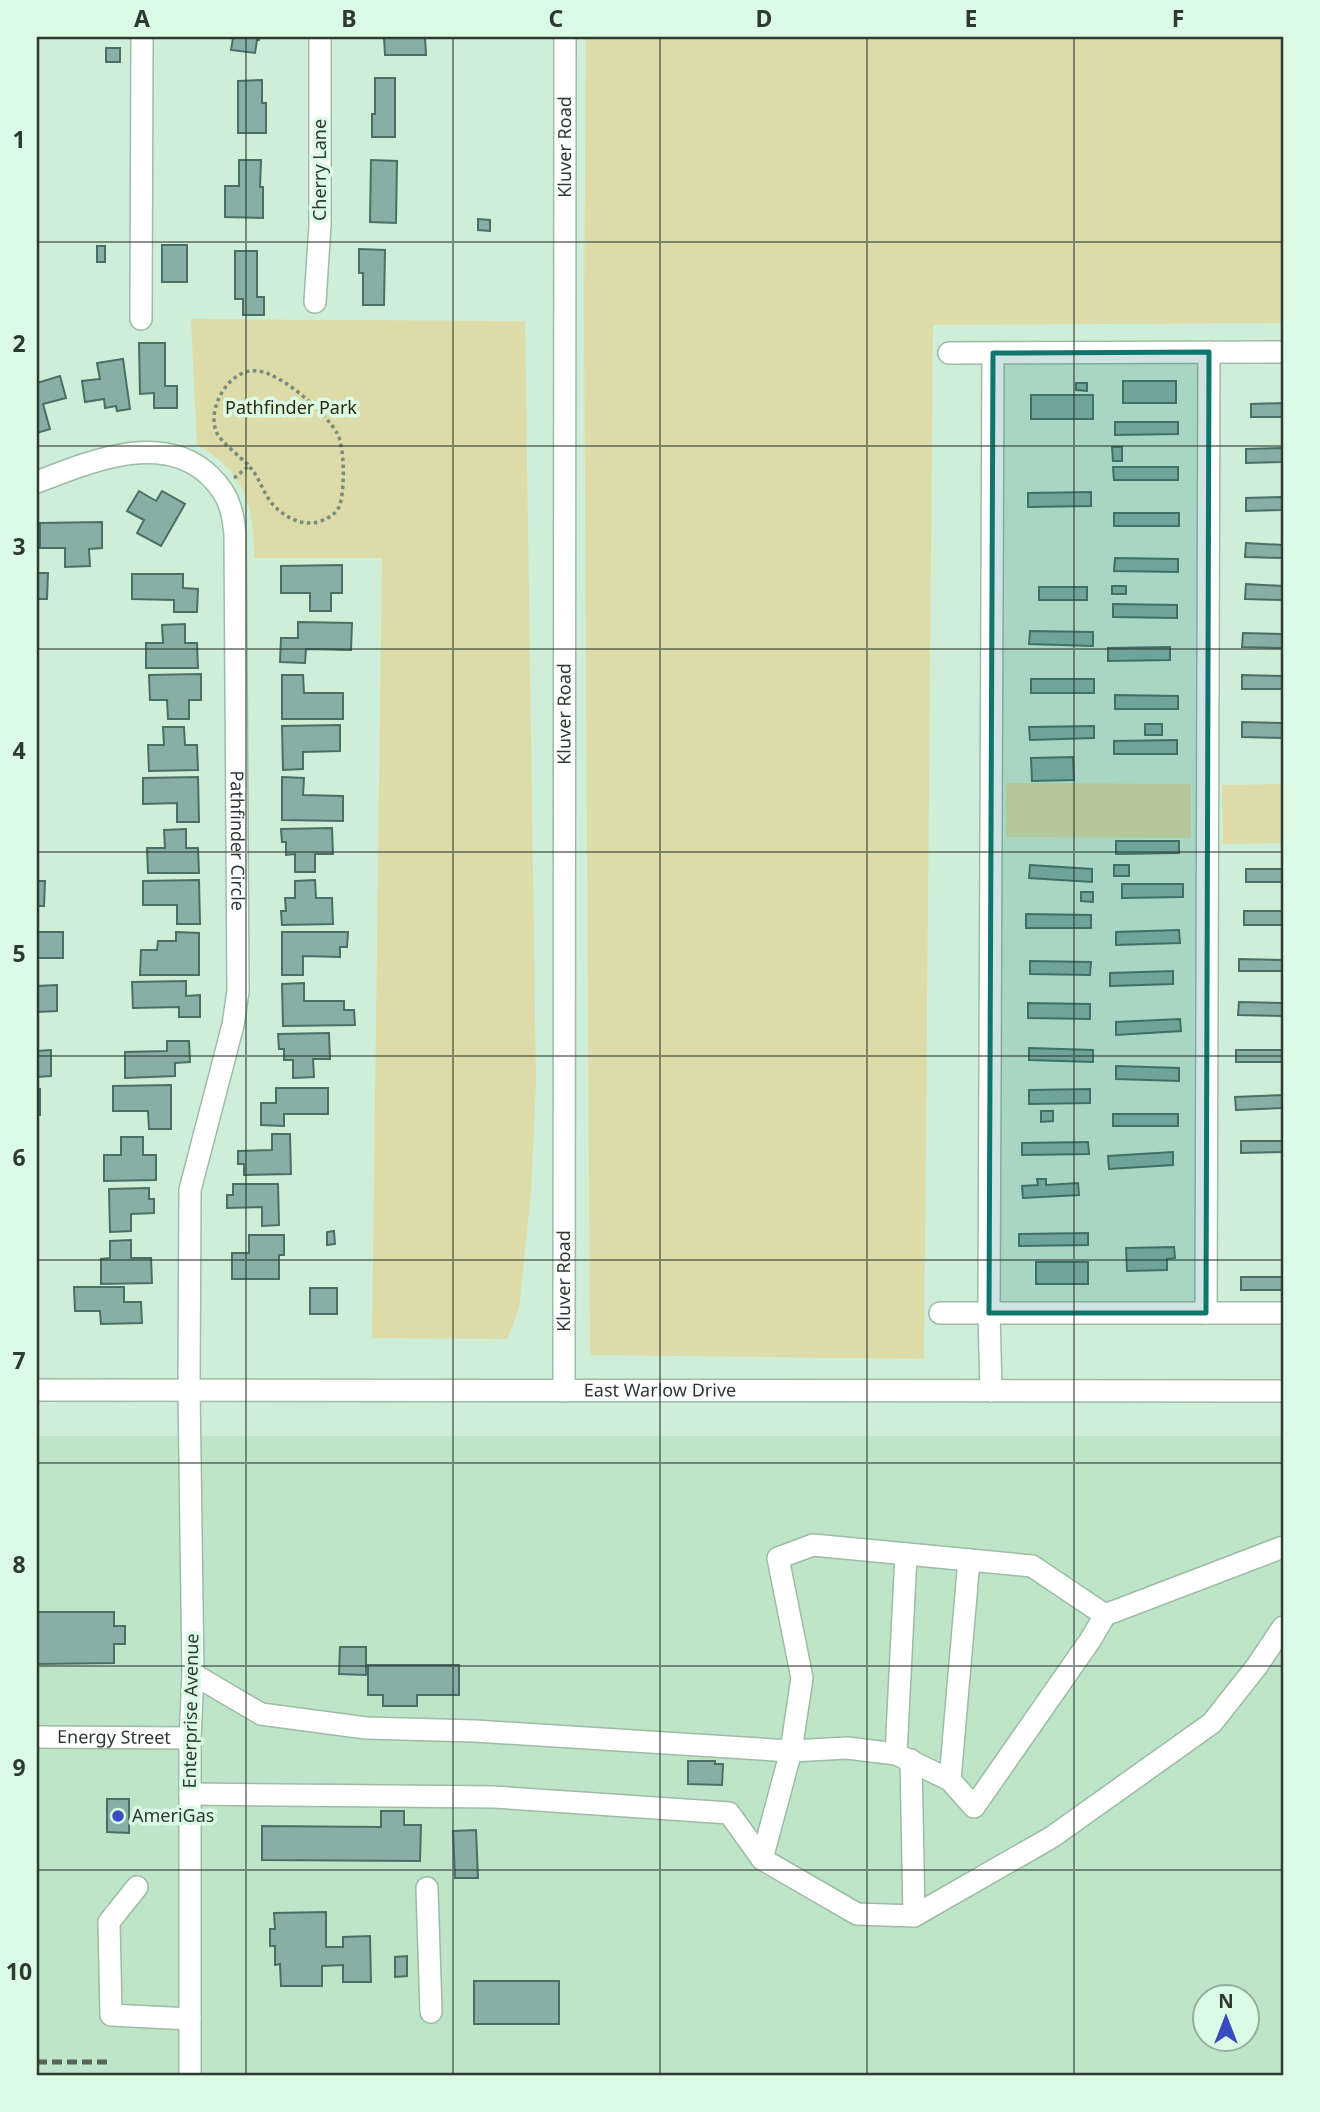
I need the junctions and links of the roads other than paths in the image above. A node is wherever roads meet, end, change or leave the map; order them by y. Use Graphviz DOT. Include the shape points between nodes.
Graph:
graph roads {
  1 [pos="142,37"];
  2 [pos="320,37"];
  3 [pos="565,37"];
  4 [pos="315,302"];
  5 [pos="141,319"];
  6 [pos="1209,352"];
  7 [pos="1283,352"];
  8 [pos="949,354"];
  9 [pos="993,354"];
  10 [pos="37,482"];
  11 [pos="1283,1312"];
  12 [pos="940,1313"];
  13 [pos="989,1313"];
  14 [pos="1206,1313"];
  15 [pos="189,1389"];
  16 [pos="37,1390"];
  17 [pos="564,1391"];
  18 [pos="991,1391"];
  19 [pos="1283,1391"];
  20 [pos="1283,1547"];
  21 [pos="906,1555"];
  22 [pos="970,1560"];
  23 [pos="1105,1615"];
  24 [pos="1283,1627"];
  25 [pos="193,1674"];
  26 [pos="37,1738"];
  27 [pos="190,1738"];
  28 [pos="792,1751"];
  29 [pos="904,1757"];
  30 [pos="950,1780"];
  31 [pos="190,1794"];
  32 [pos="762,1859"];
  33 [pos="137,1886"];
  34 [pos="427,1888"];
  35 [pos="914,1916"];
  36 [pos="430,2012"];
  37 [pos="190,2019"];
  38 [pos="190,2075"];
  1 -- 5 [label="street"];
  2 -- 4 [label="street, Cherry Lane" via="320,225"];
  3 -- 17 [label="street, Kluver Road"];
  6 -- 7 [label="street"];
  6 -- 9 [label="street"];
  6 -- 14 [label="street"];
  8 -- 9 [label="street"];
  9 -- 13 [label="street"];
  10 -- 15 [label="street, Pathfinder Circle" via="89,461 143,452 175,454 200,466 218,483 234,524 238,991 190,1190"];
  11 -- 14 [label="street"];
  12 -- 13 [label="street"];
  13 -- 14 [label="street"];
  13 -- 18 [label="street"];
  15 -- 16 [label="street, East Warlow Drive"];
  15 -- 17 [label="street, East Warlow Drive"];
  15 -- 25 [label="street, Enterprise Avenue"];
  17 -- 18 [label="street, East Warlow Drive"];
  18 -- 19 [label="street, East Warlow Drive"];
  20 -- 23 [label="street"];
  21 -- 22 [label="street"];
  21 -- 28 [label="street" via="813,1545 778,1558 802,1678"];
  21 -- 29 [label="street"];
  22 -- 23 [label="street" via="1032,1566"];
  22 -- 30 [label="street"];
  23 -- 30 [label="street" via="974,1807"];
  24 -- 35 [label="street" via="1212,1723 1052,1837"];
  25 -- 27 [label="street, Enterprise Avenue"];
  25 -- 28 [label="street" via="261,1714 366,1728"];
  26 -- 27 [label="street, Energy Street"];
  27 -- 31 [label="street, Enterprise Avenue"];
  28 -- 29 [label="street" via="847,1748"];
  28 -- 32 [label="street"];
  29 -- 30 [label="street"];
  29 -- 35 [label="street"];
  31 -- 32 [label="street" via="494,1797 729,1813"];
  31 -- 37 [label="street, Enterprise Avenue"];
  32 -- 35 [label="street" via="857,1914"];
  33 -- 37 [label="street" via="109,1922 111,2015"];
  34 -- 36 [label="street"];
  37 -- 38 [label="street, Enterprise Avenue"];
}
